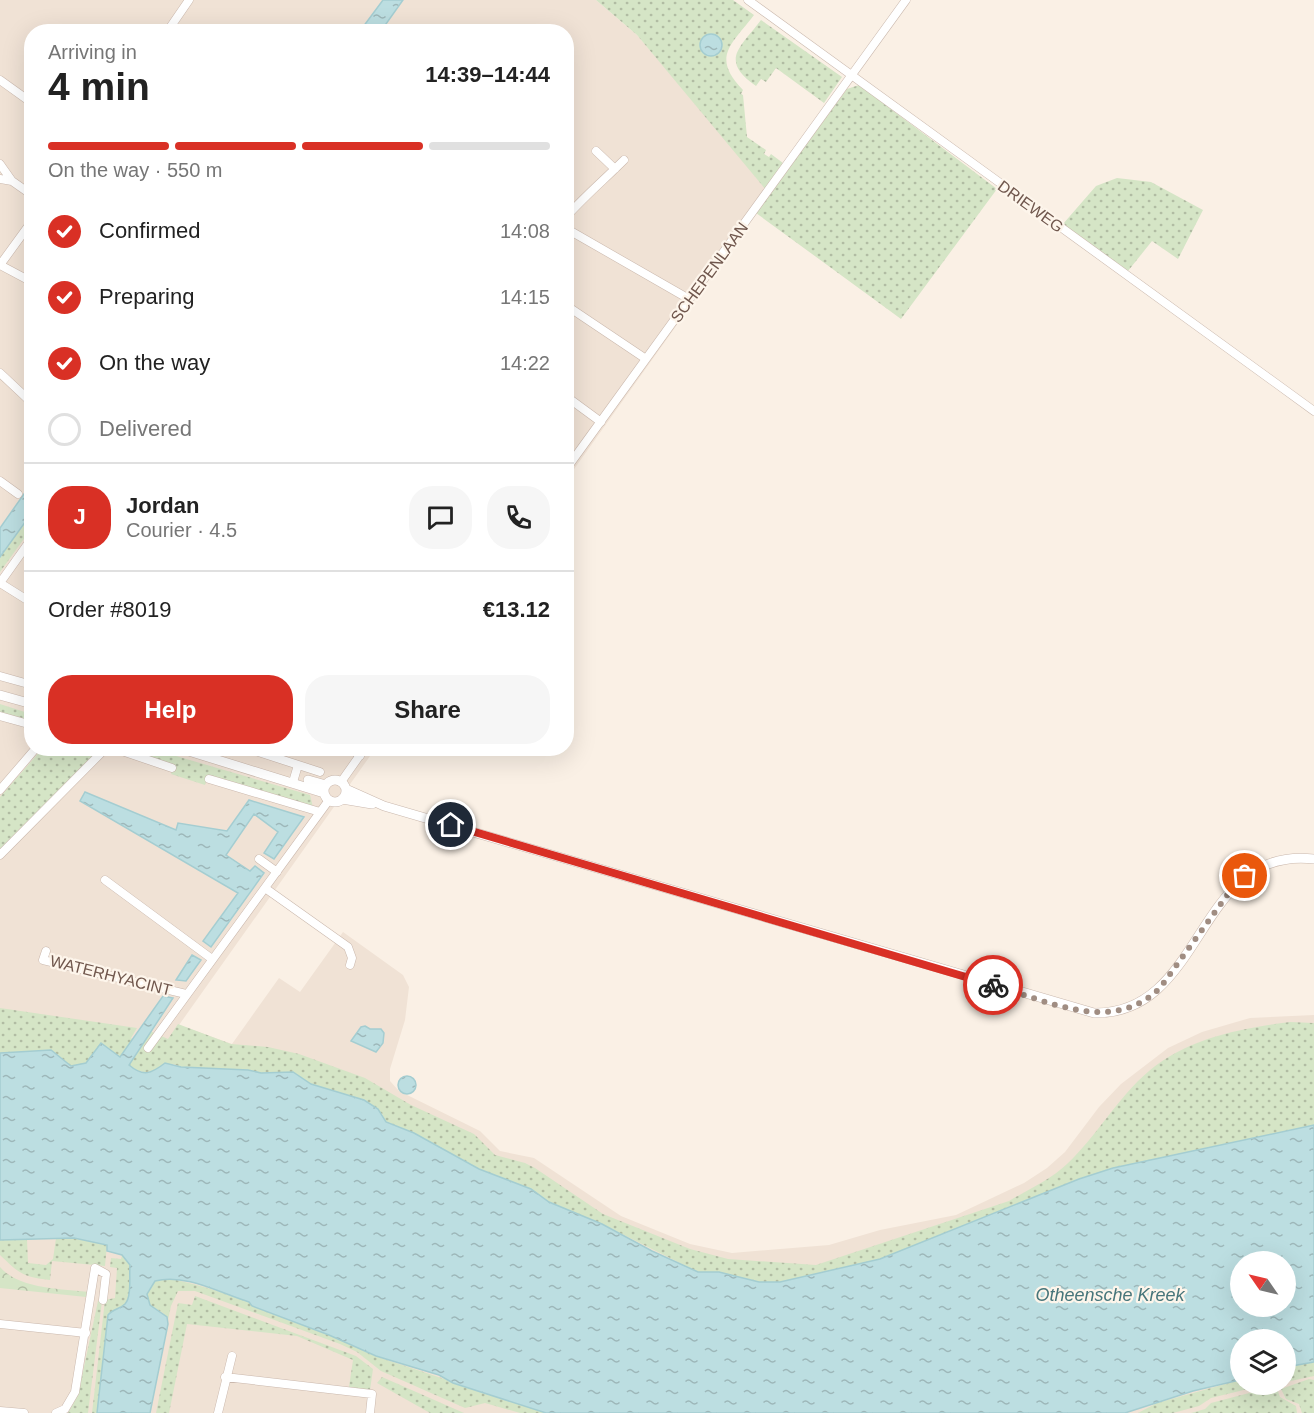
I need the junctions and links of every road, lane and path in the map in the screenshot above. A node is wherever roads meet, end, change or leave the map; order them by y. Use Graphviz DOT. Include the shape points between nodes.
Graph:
graph roads {
  1 [pos="189,0"];
  2 [pos="748,0"];
  3 [pos="906,0"];
  4 [pos="172,24"];
  5 [pos="851,75"];
  6 [pos="0,80"];
  7 [pos="24,97"];
  8 [pos="596,151"];
  9 [pos="624,160"];
  10 [pos="0,164"];
  11 [pos="615,169"];
  12 [pos="0,179"];
  13 [pos="12,181"];
  14 [pos="24,189"];
  15 [pos="574,208"];
  16 [pos="24,232"];
  17 [pos="574,233"];
  18 [pos="0,265"];
  19 [pos="24,278"];
  20 [pos="689,299"];
  21 [pos="574,311"];
  22 [pos="646,359"];
  23 [pos="0,373"];
  24 [pos="24,396"];
  25 [pos="574,402"];
  26 [pos="1314,411"];
  27 [pos="601,422"];
  28 [pos="574,459"];
  29 [pos="0,481"];
  30 [pos="18,494"];
  31 [pos="24,549"];
  32 [pos="0,583"];
  33 [pos="24,598"];
  34 [pos="0,676"];
  35 [pos="24,683"];
  36 [pos="0,689"];
  37 [pos="0,695"];
  38 [pos="24,696"];
  39 [pos="24,702"];
  40 [pos="0,716"];
  41 [pos="24,723"];
  42 [pos="29,756"];
  43 [pos="98,756"];
  44 [pos="137,756"];
  45 [pos="209,756"];
  46 [pos="224,756"];
  47 [pos="270,756"];
  48 [pos="360,756"];
  49 [pos="298,765"];
  50 [pos="172,768"];
  51 [pos="320,772"];
  52 [pos="209,779"];
  53 [pos="294,779"];
  54 [pos="0,790"];
  55 [pos="343,790"];
  56 [pos="326,792"];
  57 [pos="320,812"];
  58 [pos="0,855"];
  59 [pos="259,859"];
  60 [pos="1314,859"];
  61 [pos="277,872"];
  62 [pos="105,880"];
  63 [pos="265,888"];
  64 [pos="46,951"];
  65 [pos="212,959"];
  66 [pos="350,965"];
  67 [pos="186,993"];
  68 [pos="148,1048"];
  69 [pos="104,1300"];
  70 [pos="0,1324"];
  71 [pos="86,1333"];
  72 [pos="232,1356"];
  73 [pos="225,1377"];
  74 [pos="0,1411"];
  75 [pos="24,1413"];
  76 [pos="56,1413"];
  77 [pos="218,1413"];
  78 [pos="370,1413"];
  1 -- 4 [label="street"];
  2 -- 5 [label="street, DRIEWEG"];
  3 -- 5 [label="street, SCHEPENLAAN"];
  5 -- 20 [label="street, SCHEPENLAAN"];
  5 -- 26 [label="street, DRIEWEG"];
  6 -- 7 [label="street"];
  8 -- 11 [label="street"];
  9 -- 11 [label="street"];
  10 -- 13 [label="street"];
  11 -- 15 [label="street"];
  12 -- 13 [label="street"];
  13 -- 14 [label="street"];
  16 -- 18 [label="street"];
  17 -- 20 [label="street"];
  18 -- 19 [label="street"];
  20 -- 22 [label="street, SCHEPENLAAN"];
  21 -- 22 [label="street"];
  22 -- 27 [label="street, SCHEPENLAAN"];
  23 -- 24 [label="street"];
  25 -- 27 [label="street"];
  27 -- 28 [label="street, SCHEPENLAAN"];
  29 -- 30 [label="street"];
  31 -- 32 [label="street"];
  32 -- 33 [label="street"];
  34 -- 35 [label="street"];
  36 -- 38 [label="street"];
  37 -- 39 [label="street"];
  40 -- 41 [label="street"];
  42 -- 54 [label="street"];
  43 -- 58 [label="street"];
  44 -- 50 [label="street"];
  45 -- 53 [label="street"];
  46 -- 53 [label="street"];
  47 -- 49 [label="street"];
  48 -- 55 [label="street"];
  49 -- 51 [label="street"];
  49 -- 53 [label="street"];
  52 -- 57 [label="street"];
  53 -- 56 [label="street"];
  55 -- 56 [label="street" via="332,781"];
  55 -- 56 [label="street" via="336,802"];
  55 -- 60 [label="street" via="384,806 1094,1013 1118,1012 1149,999 1228,894 1254,869 1283,858"];
  56 -- 57 [label="street, WATERHYACINT"];
  57 -- 61 [label="street, WATERHYACINT"];
  59 -- 61 [label="street"];
  61 -- 63 [label="street, WATERHYACINT"];
  62 -- 65 [label="street"];
  63 -- 65 [label="street, WATERHYACINT"];
  63 -- 66 [label="street" via="348,947"];
  64 -- 67 [label="street, WATERHYACINT" via="43,960"];
  65 -- 67 [label="street, WATERHYACINT"];
  67 -- 68 [label="street, WATERHYACINT"];
  69 -- 71 [label="street" via="106,1274 95,1269"];
  70 -- 71 [label="street"];
  71 -- 76 [label="street" via="75,1392 65,1409"];
  72 -- 73 [label="street"];
  73 -- 77 [label="street"];
  73 -- 78 [label="street" via="372,1394"];
  74 -- 75 [label="street"];
}
